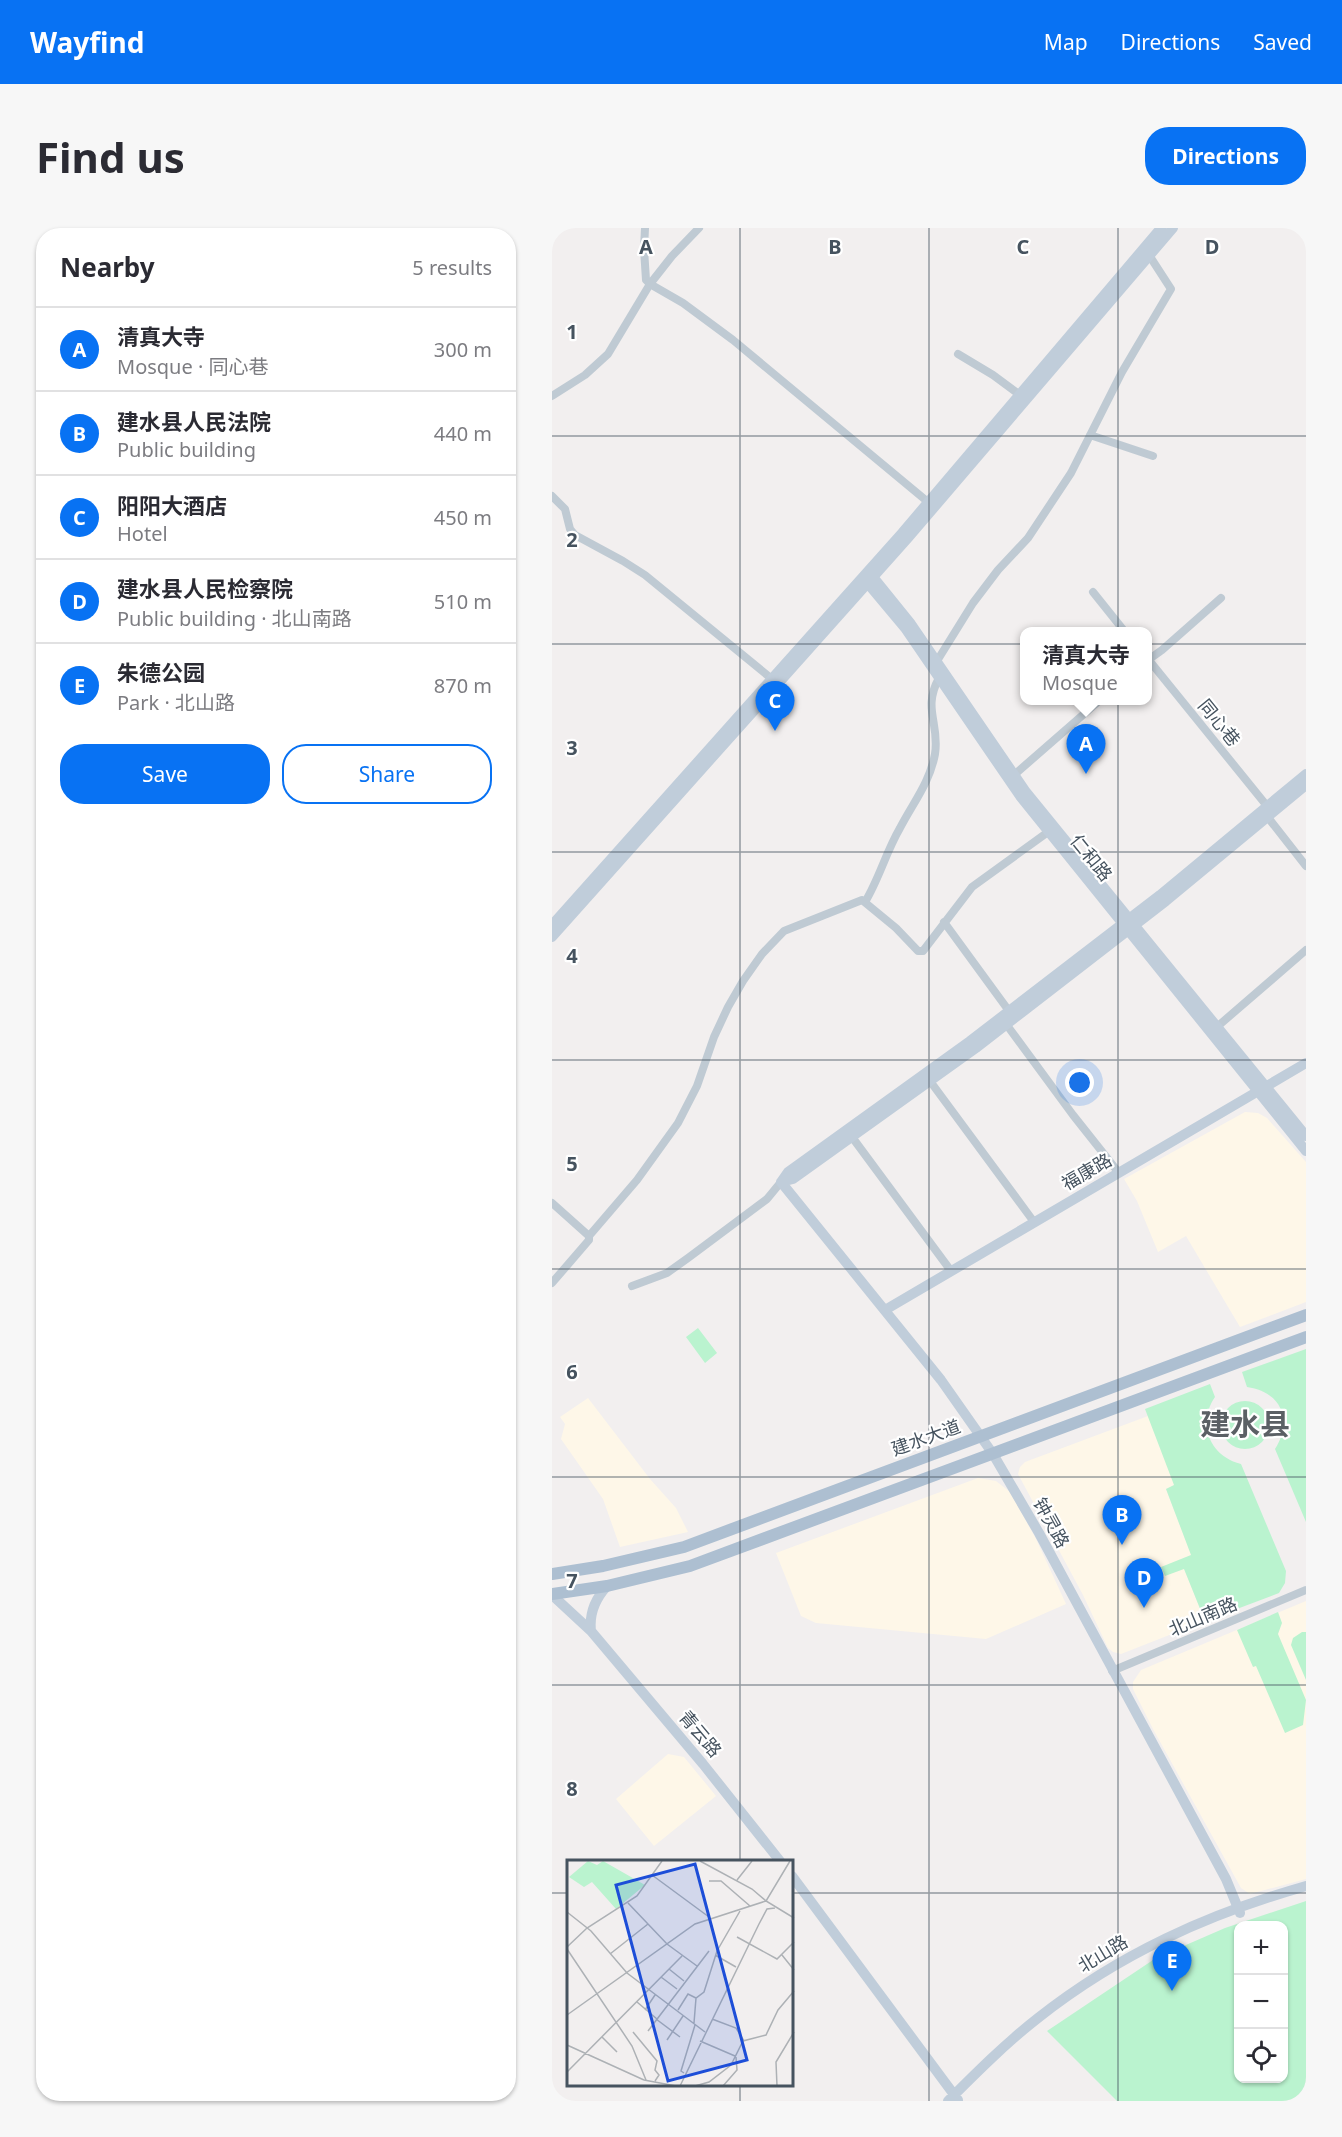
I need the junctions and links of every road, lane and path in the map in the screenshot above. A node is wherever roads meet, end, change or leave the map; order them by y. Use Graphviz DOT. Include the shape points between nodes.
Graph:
graph roads {
  1 [pos="645,228"];
  2 [pos="699,228"];
  3 [pos="1161,228"];
  4 [pos="1173,228"];
  5 [pos="1149,255"];
  6 [pos="650,284"];
  7 [pos="958,354"];
  8 [pos="1020,395"];
  9 [pos="552,396"];
  10 [pos="1090,435"];
  11 [pos="1153,456"];
  12 [pos="552,496"];
  13 [pos="931,505"];
  14 [pos="868,576"];
  15 [pos="1093,592"];
  16 [pos="1221,597"];
  17 [pos="1121,627"];
  18 [pos="1152,656"];
  19 [pos="937,661"];
  20 [pos="1152,664"];
  21 [pos="939,678"];
  22 [pos="772,679"];
  23 [pos="1094,705"];
  24 [pos="1306,774"];
  25 [pos="1014,775"];
  26 [pos="1306,785"];
  27 [pos="1266,811"];
  28 [pos="1048,832"];
  29 [pos="1306,866"];
  30 [pos="865,902"];
  31 [pos="944,922"];
  32 [pos="552,925"];
  33 [pos="1128,925"];
  34 [pos="552,937"];
  35 [pos="1306,950"];
  36 [pos="1009,1011"];
  37 [pos="1006,1024"];
  38 [pos="1218,1026"];
  39 [pos="1306,1063"];
  40 [pos="930,1081"];
  41 [pos="1262,1088"];
  42 [pos="1306,1136"];
  43 [pos="852,1137"];
  44 [pos="1306,1150"];
  45 [pos="1119,1173"];
  46 [pos="781,1182"];
  47 [pos="552,1203"];
  48 [pos="1034,1222"];
  49 [pos="589,1236"];
  50 [pos="951,1271"];
  51 [pos="552,1283"];
  52 [pos="632,1286"];
  53 [pos="885,1310"];
  54 [pos="1306,1316"];
  55 [pos="1306,1337"];
  56 [pos="981,1437"];
  57 [pos="993,1454"];
  58 [pos="552,1574"];
  59 [pos="607,1586"];
  60 [pos="1306,1590"];
  61 [pos="552,1595"];
  62 [pos="591,1631"];
  63 [pos="1112,1671"];
  64 [pos="779,1860"];
  65 [pos="794,1879"];
  66 [pos="1306,1886"];
  67 [pos="1306,1893"];
  68 [pos="1239,1910"];
  69 [pos="954,2100"];
  1 -- 6 [label="street" via="646,280"];
  2 -- 6 [label="street"];
  3 -- 8 [label="street"];
  4 -- 5 [label="street"];
  5 -- 10 [label="street" via="1172,289"];
  5 -- 13 [label="street"];
  6 -- 9 [label="street" via="608,354"];
  6 -- 13 [label="street" via="733,340"];
  7 -- 8 [label="street"];
  8 -- 13 [label="street"];
  10 -- 11 [label="street"];
  10 -- 19 [label="street" via="1035,528 981,591"];
  12 -- 22 [label="street" via="565,509 575,535 645,575"];
  13 -- 14 [label="street"];
  14 -- 19 [label="street, 仁和路" via="911,624"];
  14 -- 21 [label="street, 仁和路"];
  14 -- 22 [label="street"];
  14 -- 34 [label="street"];
  15 -- 17 [label="street"];
  16 -- 18 [label="street"];
  19 -- 25 [label="street, 仁和路"];
  20 -- 27 [label="street, 同心巷"];
  21 -- 28 [label="street, 仁和路"];
  21 -- 30 [label="street" via="931,700 936,744 931,767"];
  22 -- 32 [label="street"];
  23 -- 25 [label="street"];
  24 -- 27 [label="street"];
  25 -- 33 [label="street, 仁和路"];
  26 -- 27 [label="street"];
  27 -- 29 [label="street, 同心巷"];
  27 -- 33 [label="street"];
  28 -- 31 [label="street" via="972,887"];
  28 -- 33 [label="street, 仁和路"];
  30 -- 31 [label="street" via="919,951 923,951"];
  30 -- 49 [label="street" via="784,931 762,954 728,1007 697,1086 668,1140"];
  31 -- 36 [label="street"];
  33 -- 36 [label="street"];
  33 -- 37 [label="street"];
  33 -- 38 [label="street, 仁和路"];
  33 -- 41 [label="street, 仁和路"];
  35 -- 38 [label="street"];
  36 -- 46 [label="street" via="788,1172"];
  37 -- 40 [label="street"];
  37 -- 45 [label="street"];
  38 -- 41 [label="street, 仁和路"];
  39 -- 41 [label="street, 福康路"];
  40 -- 43 [label="street"];
  40 -- 48 [label="street"];
  41 -- 42 [label="street, 仁和路"];
  41 -- 44 [label="street, 仁和路"];
  41 -- 45 [label="street, 福康路"];
  43 -- 46 [label="street" via="793,1179"];
  43 -- 50 [label="street"];
  45 -- 48 [label="street, 福康路"];
  46 -- 52 [label="street" via="767,1199 667,1273"];
  46 -- 53 [label="street, 钟灵路"];
  47 -- 49 [label="street"];
  48 -- 50 [label="street, 福康路"];
  49 -- 51 [label="street"];
  50 -- 53 [label="street, 福康路"];
  53 -- 56 [label="street, 钟灵路"];
  54 -- 56 [label="main road, 建水大道"];
  55 -- 57 [label="main road"];
  56 -- 57 [label="street, 钟灵路"];
  56 -- 58 [label="main road, 建水大道" via="684,1547"];
  57 -- 59 [label="main road" via="690,1566"];
  57 -- 63 [label="street, 钟灵路"];
  59 -- 61 [label="main road"];
  59 -- 62 [label="street" via="593,1607"];
  60 -- 63 [label="street, 北山南路"];
  61 -- 62 [label="street, 青云路"];
  62 -- 64 [label="street, 青云路"];
  63 -- 68 [label="street, 钟灵路"];
  65 -- 69 [label="street"];
  66 -- 68 [label="street, 北山路"];
  67 -- 68 [label="street, 北山路"];
  68 -- 69 [label="street, 北山路" via="1144,1956 1088,1990 1021,2041"];
}
